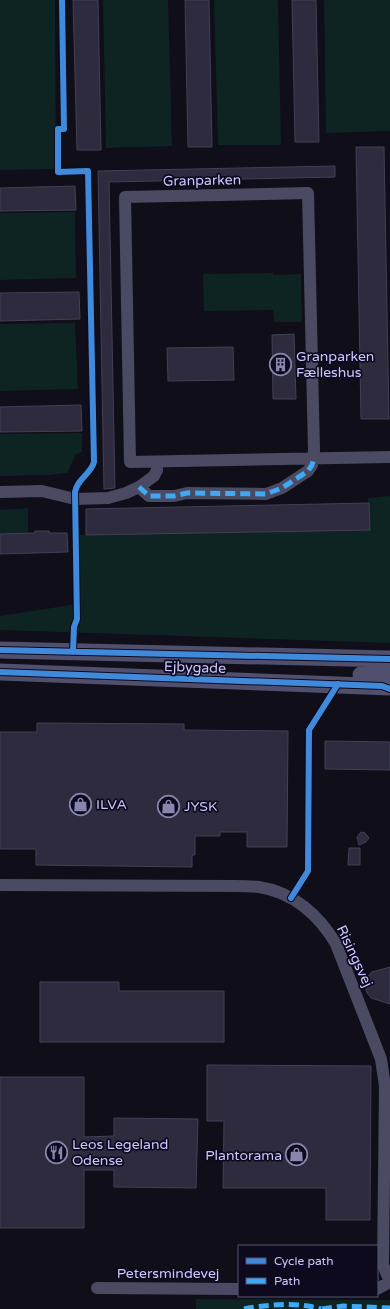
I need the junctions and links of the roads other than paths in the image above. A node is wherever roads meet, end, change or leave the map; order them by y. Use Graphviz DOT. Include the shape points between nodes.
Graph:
graph roads {
  1 [pos="390,457"];
  2 [pos="314,458"];
  3 [pos="157,462"];
  4 [pos="140,487"];
  5 [pos="0,492"];
  6 [pos="0,650"];
  7 [pos="390,659"];
  8 [pos="0,672"];
  9 [pos="388,684"];
  10 [pos="0,885"];
  11 [pos="390,1282"];
  12 [pos="97,1288"];
  13 [pos="378,1288"];
  14 [pos="238,1289"];
  1 -- 2 [label="street, Granparken"];
  2 -- 3 [label="street, Granparken"];
  2 -- 3 [label="street, Granparken" via="308,193 125,197 130,462"];
  2 -- 4 [label="street" via="308,471 282,488 266,494 187,493 149,496"];
  3 -- 4 [label="street" via="154,476"];
  4 -- 5 [label="street" via="108,498 75,499 42,491"];
  6 -- 7 [label="main road, Ejbygade"];
  8 -- 9 [label="main road, Ejbygade"];
  10 -- 11 [label="street, Risingsvej" via="259,887 279,892 297,901 319,920 336,944 382,1059 385,1086 383,1265"];
  11 -- 13 [label="street"];
  12 -- 14 [label="street, Petersmindevej"];
}
